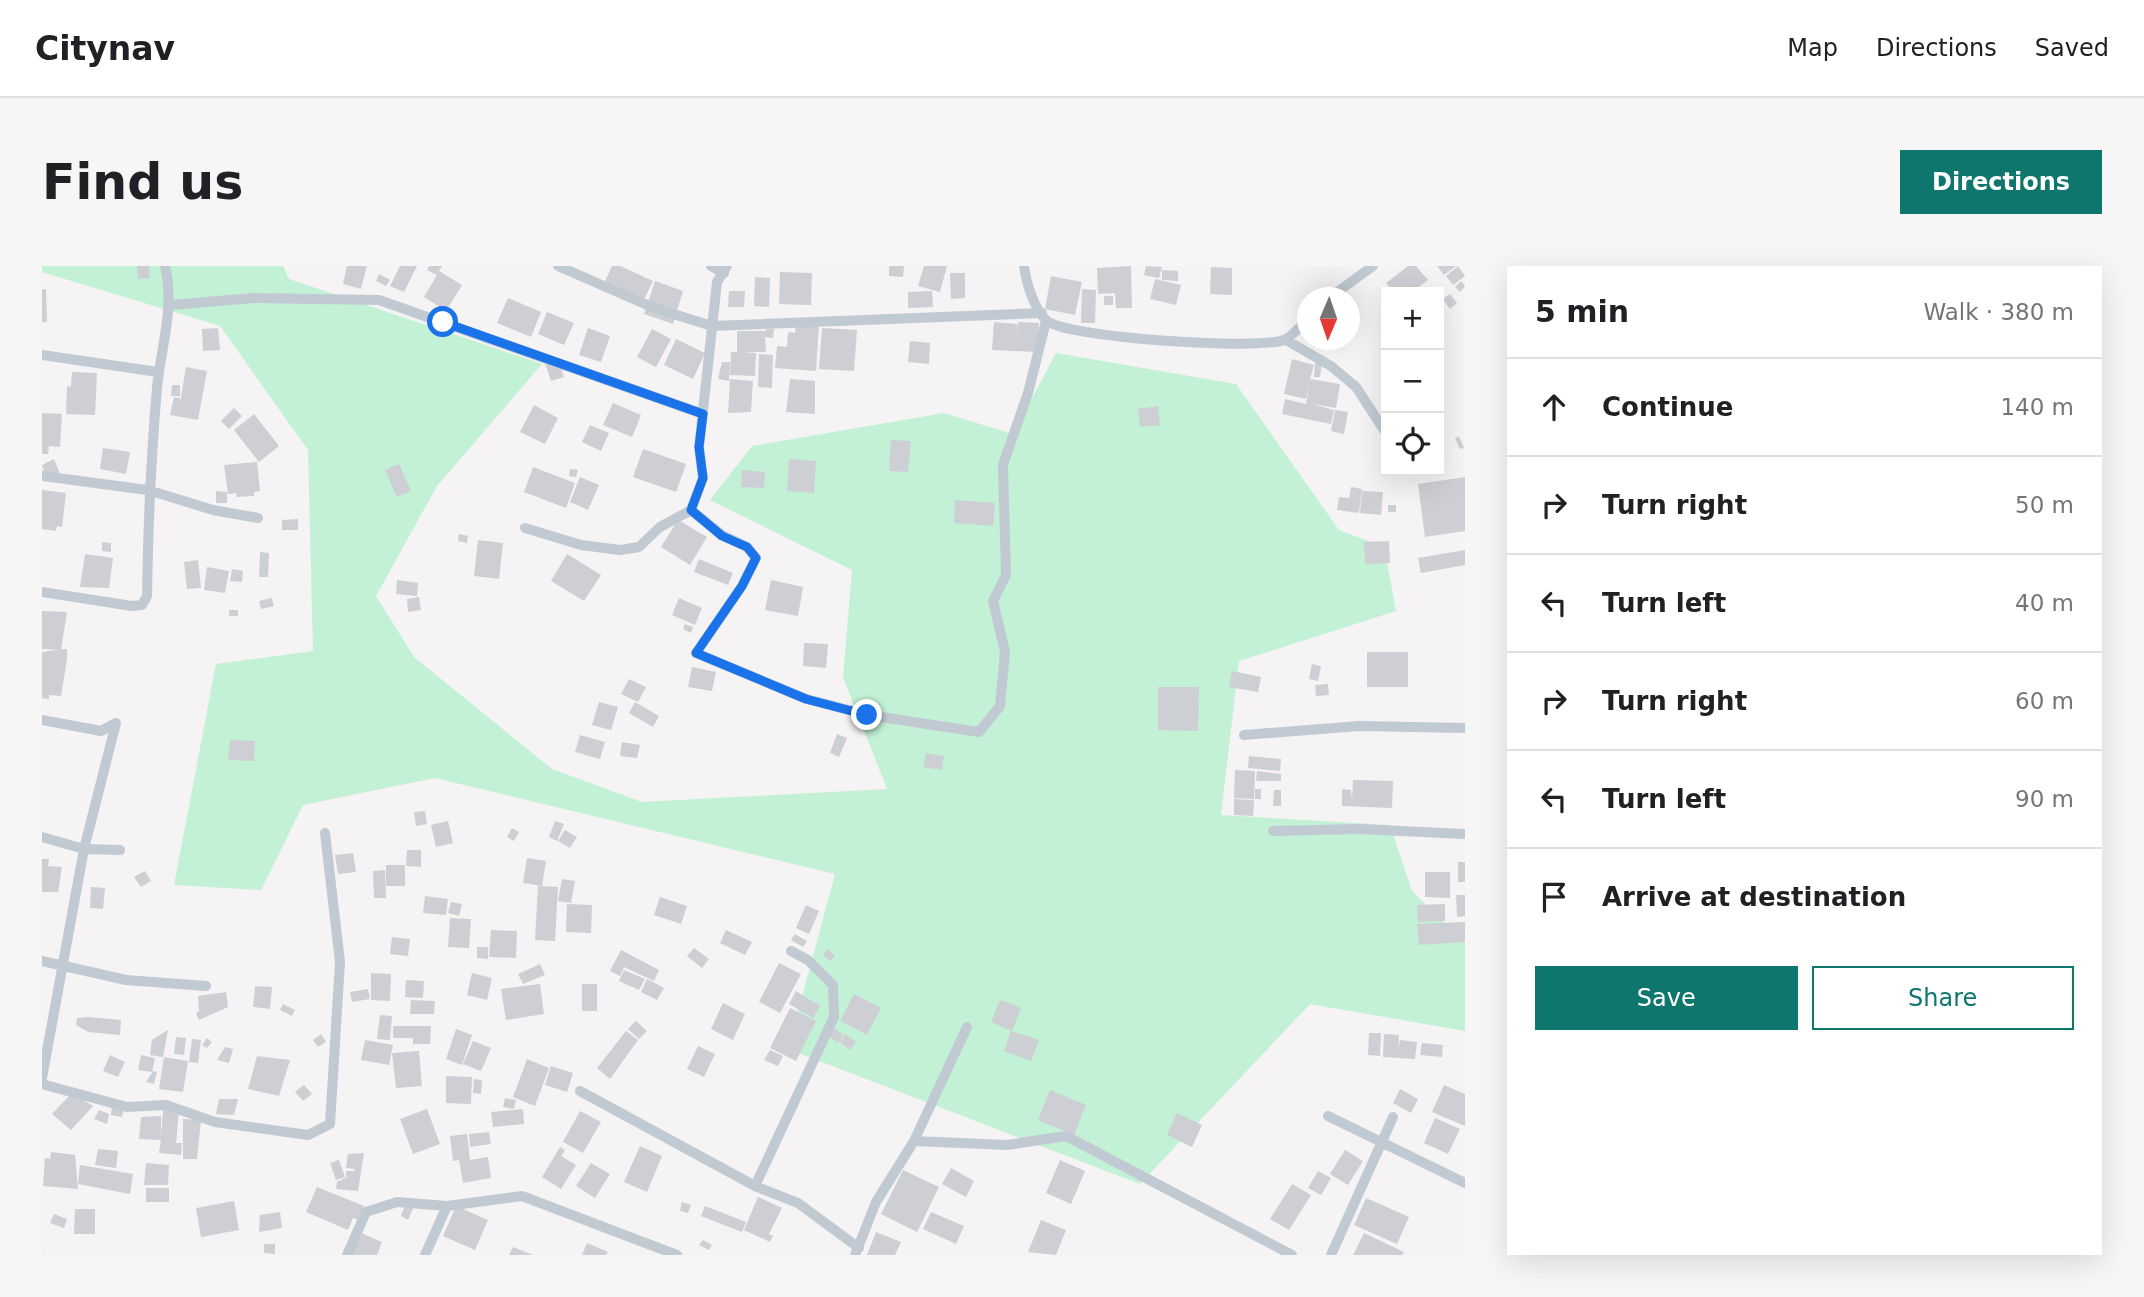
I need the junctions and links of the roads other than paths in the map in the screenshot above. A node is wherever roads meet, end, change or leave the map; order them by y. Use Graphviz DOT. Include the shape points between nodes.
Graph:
graph roads {
  1 [pos="165,266"];
  2 [pos="558,266"];
  3 [pos="711,266"];
  4 [pos="1024,266"];
  5 [pos="1373,266"];
  6 [pos="726,269"];
  7 [pos="1344,287"];
  8 [pos="170,304"];
  9 [pos="1044,317"];
  10 [pos="712,326"];
  11 [pos="1297,329"];
  12 [pos="1286,340"];
  13 [pos="42,355"];
  14 [pos="158,372"];
  15 [pos="703,414"];
  16 [pos="1381,425"];
  17 [pos="42,476"];
  18 [pos="148,490"];
  19 [pos="691,510"];
  20 [pos="258,518"];
  21 [pos="525,528"];
  22 [pos="42,592"];
  23 [pos="42,720"];
  24 [pos="1465,728"];
  25 [pos="1244,735"];
  26 [pos="1273,831"];
  27 [pos="325,833"];
  28 [pos="1465,834"];
  29 [pos="42,837"];
  30 [pos="84,849"];
  31 [pos="120,850"];
  32 [pos="791,951"];
  33 [pos="42,961"];
  34 [pos="62,965"];
  35 [pos="206,986"];
  36 [pos="967,1027"];
  37 [pos="42,1078"];
  38 [pos="42,1084"];
  39 [pos="580,1091"];
  40 [pos="1328,1116"];
  41 [pos="1393,1117"];
  42 [pos="914,1142"];
  43 [pos="1383,1145"];
  44 [pos="1465,1183"];
  45 [pos="755,1186"];
  46 [pos="447,1206"];
  47 [pos="857,1251"];
  48 [pos="1287,1254"];
  49 [pos="347,1255"];
  50 [pos="425,1255"];
  51 [pos="677,1255"];
  52 [pos="1331,1255"];
  1 -- 8 [label="street"];
  2 -- 10 [label="street" via="654,308"];
  3 -- 6 [label="street"];
  4 -- 9 [label="street"];
  5 -- 7 [label="street"];
  6 -- 10 [label="street" via="717,282"];
  8 -- 14 [label="street"];
  8 -- 15 [label="street" via="253,298 379,300"];
  9 -- 10 [label="street"];
  9 -- 12 [label="street" via="1065,329 1107,335 1255,345"];
  9 -- 19 [label="street" via="1028,393 1003,465 1006,575 993,601 1005,652 1002,693 1000,706 979,732 867,715 806,699 696,653 756,558 747,547 722,536"];
  10 -- 15 [label="street"];
  11 -- 12 [label="street"];
  12 -- 16 [label="street" via="1356,387"];
  13 -- 14 [label="street"];
  14 -- 18 [label="street"];
  15 -- 19 [label="street" via="699,447 703,478"];
  17 -- 18 [label="street"];
  18 -- 20 [label="street"];
  18 -- 22 [label="street" via="146,596 142,605"];
  19 -- 21 [label="street" via="660,527 639,547 620,550 581,545"];
  23 -- 30 [label="street" via="101,731 116,723"];
  24 -- 25 [label="street" via="1359,726"];
  26 -- 28 [label="street"];
  27 -- 38 [label="street" via="340,962 330,1124 308,1135 215,1122 166,1105 127,1107"];
  29 -- 30 [label="street"];
  30 -- 31 [label="street"];
  30 -- 34 [label="street"];
  32 -- 45 [label="street" via="808,960 832,985 834,1017"];
  33 -- 34 [label="street"];
  34 -- 35 [label="street" via="126,980"];
  34 -- 37 [label="street"];
  36 -- 42 [label="street"];
  39 -- 45 [label="street"];
  40 -- 43 [label="street"];
  41 -- 43 [label="street"];
  42 -- 47 [label="street" via="876,1202"];
  42 -- 48 [label="street" via="1007,1145 1066,1136"];
  43 -- 44 [label="street"];
  43 -- 52 [label="street"];
  45 -- 47 [label="street" via="798,1203"];
  46 -- 49 [label="street" via="397,1202 366,1212"];
  46 -- 50 [label="street"];
  46 -- 51 [label="street" via="522,1196"];
}
